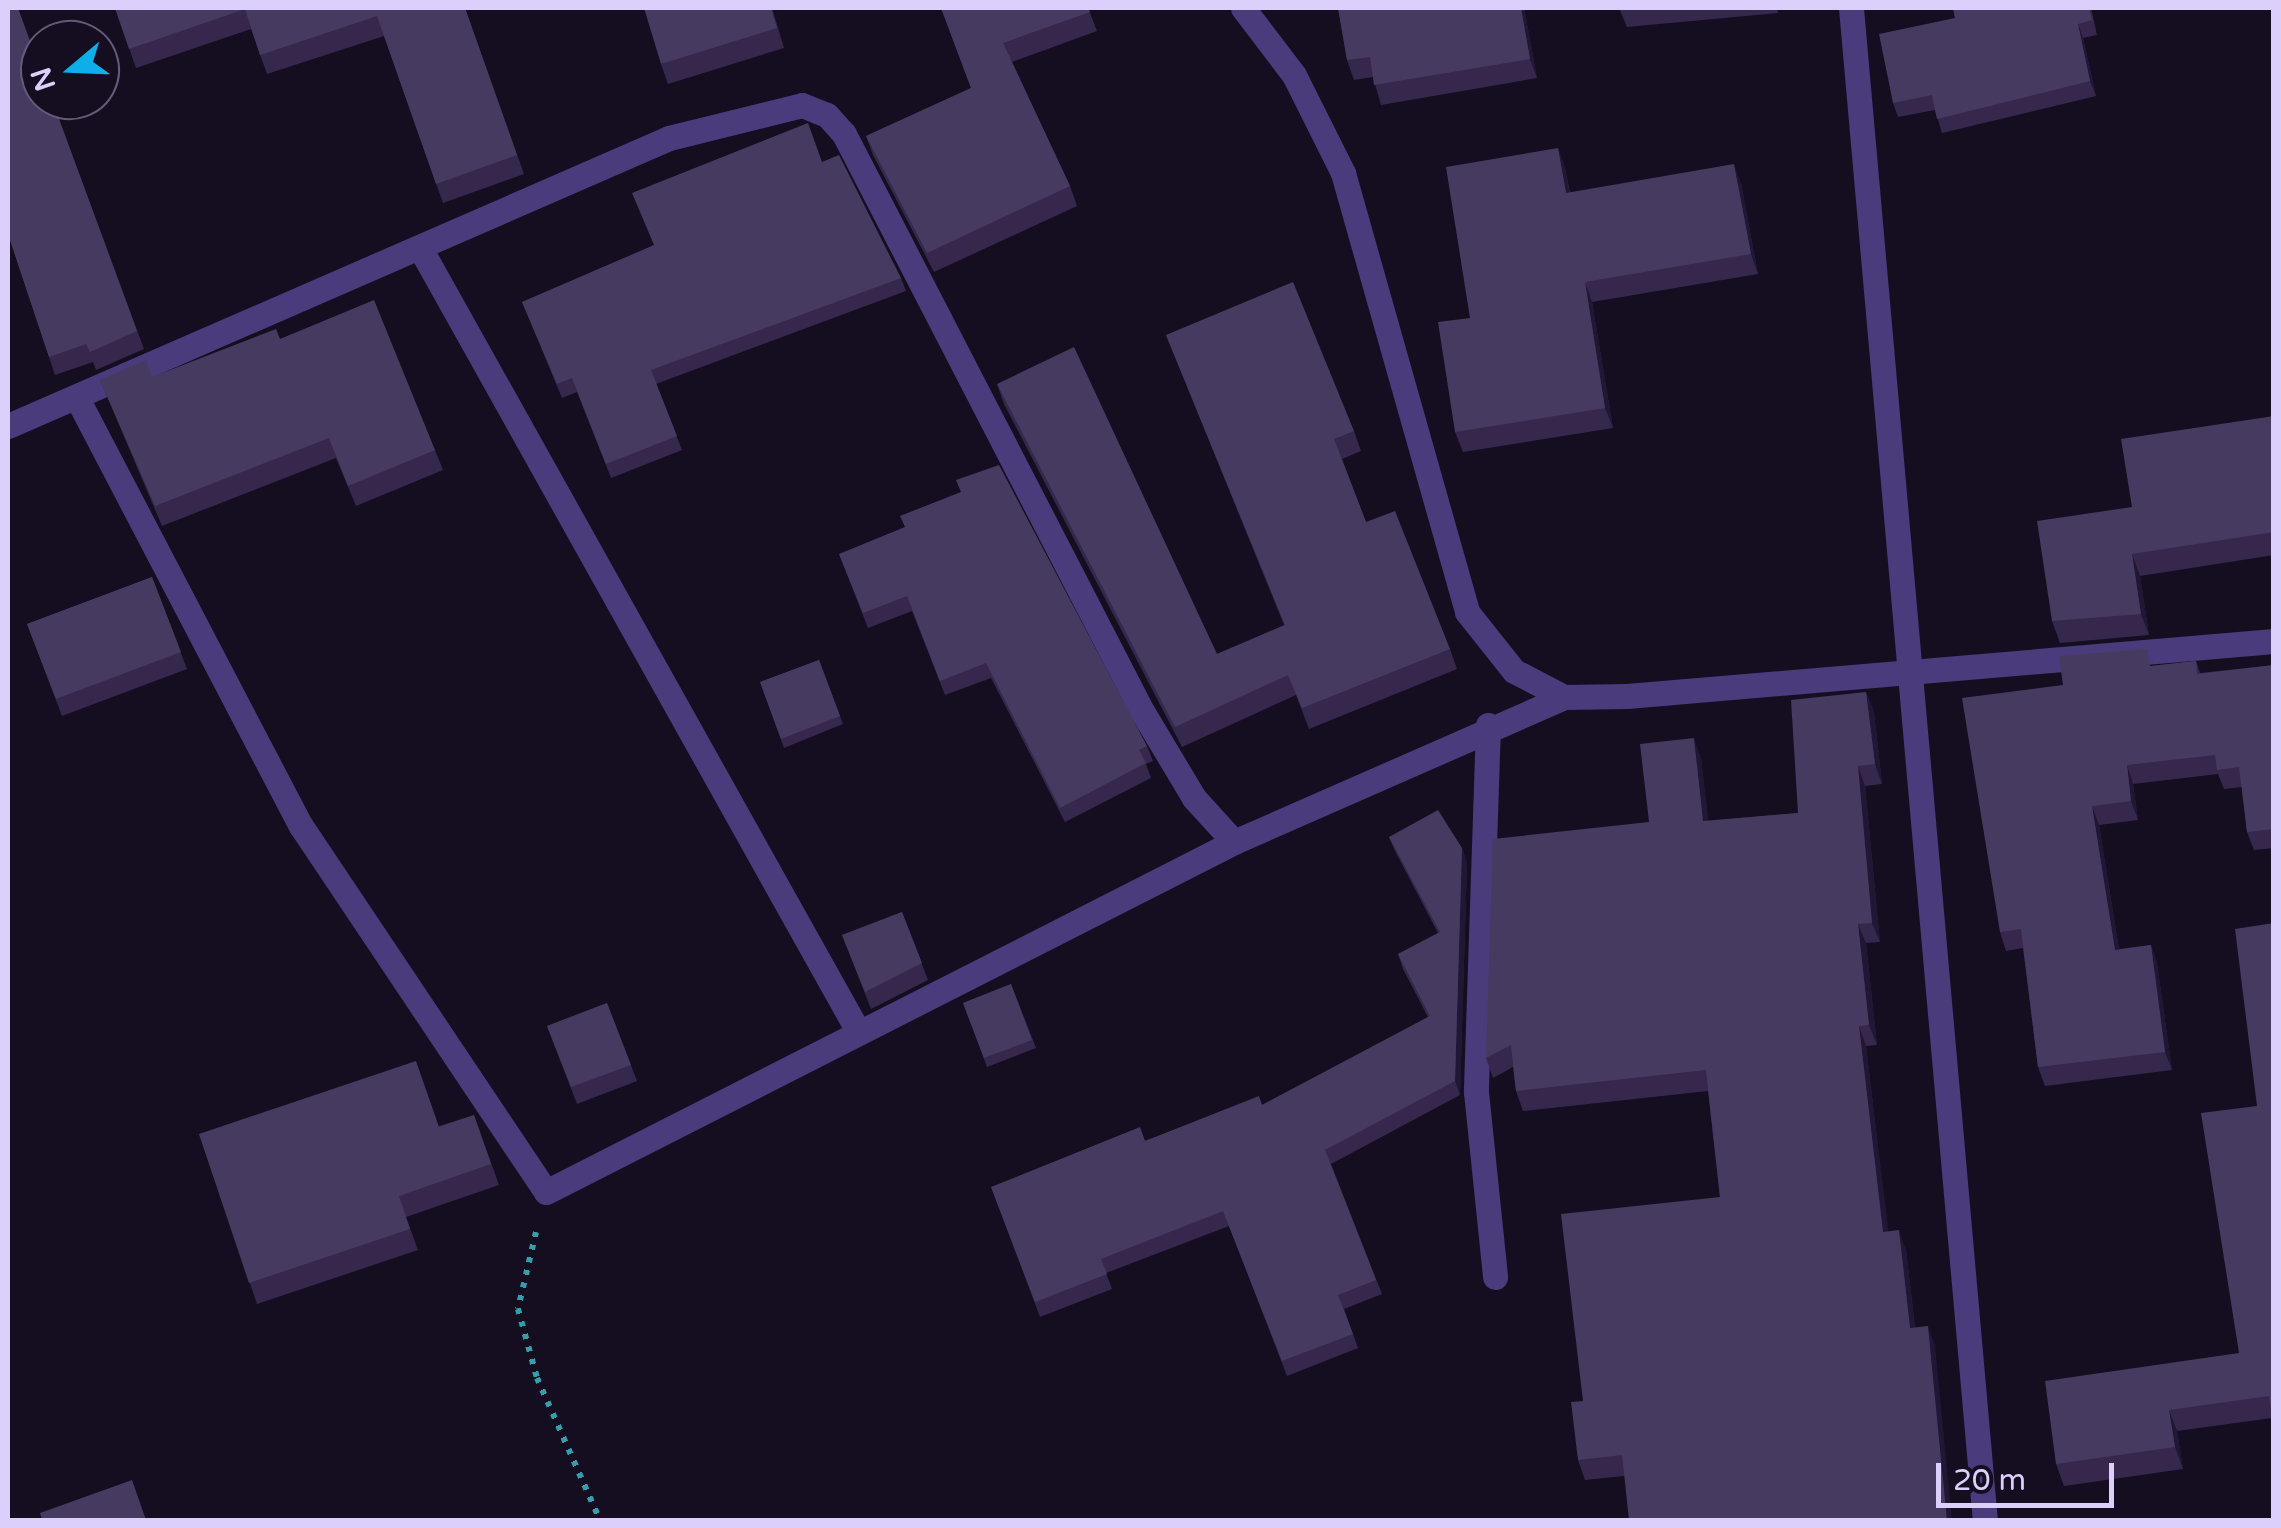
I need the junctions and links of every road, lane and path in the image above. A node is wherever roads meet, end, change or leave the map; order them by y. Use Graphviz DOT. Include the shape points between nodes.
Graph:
graph roads {
  1 [pos="1243,8"];
  2 [pos="1851,8"];
  3 [pos="420,248"];
  4 [pos="77,398"];
  5 [pos="8,426"];
  6 [pos="2274,641"];
  7 [pos="1909,672"];
  8 [pos="1564,697"];
  9 [pos="1488,725"];
  10 [pos="1234,842"];
  11 [pos="859,1033"];
  12 [pos="546,1192"];
  13 [pos="1495,1277"];
  14 [pos="600,1520"];
  15 [pos="1985,1520"];
  1 -- 8 [label="street" via="1294,75 1343,173 1467,612 1514,671"];
  2 -- 7 [label="street"];
  3 -- 4 [label="street"];
  3 -- 10 [label="street" via="670,138 802,105 827,115 854,152 1142,710 1194,798"];
  3 -- 11 [label="street"];
  4 -- 5 [label="street"];
  4 -- 12 [label="street" via="301,826"];
  6 -- 7 [label="street"];
  7 -- 8 [label="street"];
  7 -- 15 [label="street"];
  8 -- 9 [label="street"];
  9 -- 10 [label="street"];
  9 -- 13 [label="street" via="1476,1092"];
  10 -- 11 [label="street"];
  11 -- 12 [label="street"];
  12 -- 14 [label="path" via="518,1308 537,1378"];
}
